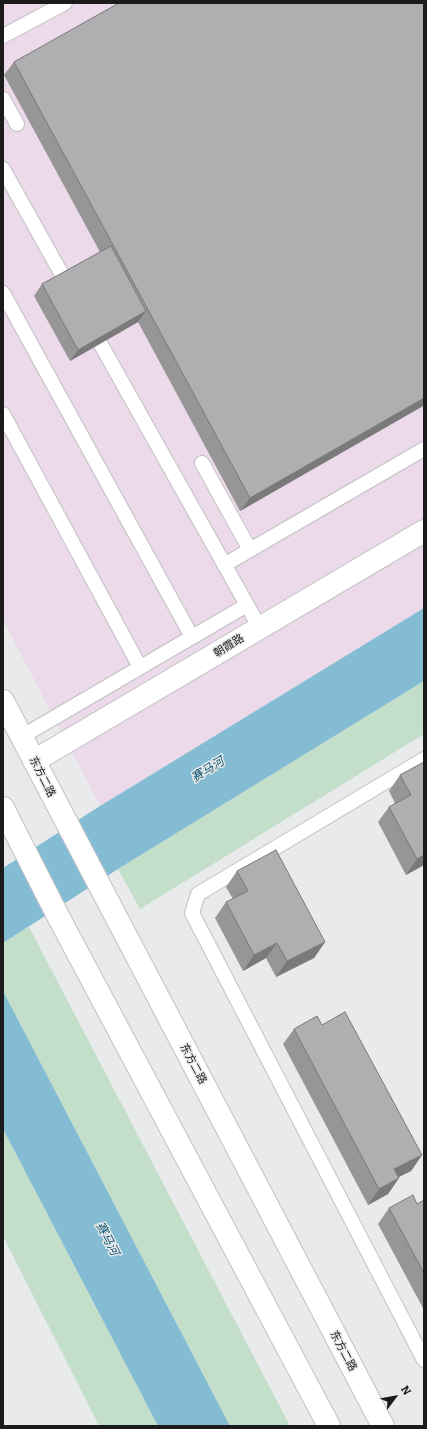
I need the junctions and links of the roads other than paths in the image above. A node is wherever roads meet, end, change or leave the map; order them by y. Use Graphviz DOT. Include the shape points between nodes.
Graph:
graph roads {
  1 [pos="65,3"];
  2 [pos="3,36"];
  3 [pos="3,99"];
  4 [pos="17,124"];
  5 [pos="3,169"];
  6 [pos="3,293"];
  7 [pos="77,301"];
  8 [pos="85,315"];
  9 [pos="3,414"];
  10 [pos="424,449"];
  11 [pos="202,463"];
  12 [pos="424,531"];
  13 [pos="250,550"];
  14 [pos="224,565"];
  15 [pos="247,605"];
  16 [pos="260,628"];
  17 [pos="192,637"];
  18 [pos="140,667"];
  19 [pos="3,701"];
  20 [pos="21,737"];
  21 [pos="424,759"];
  22 [pos="34,761"];
  23 [pos="3,808"];
  24 [pos="424,1360"];
  25 [pos="328,1426"];
  26 [pos="383,1426"];
  1 -- 2 [label="lane"];
  3 -- 4 [label="lane"];
  5 -- 7 [label="lane"];
  6 -- 17 [label="lane"];
  8 -- 14 [label="lane"];
  9 -- 18 [label="lane"];
  10 -- 13 [label="lane"];
  11 -- 13 [label="lane"];
  12 -- 16 [label="main road, 朝霞路"];
  13 -- 14 [label="lane"];
  14 -- 15 [label="lane"];
  15 -- 16 [label="lane"];
  15 -- 17 [label="lane"];
  16 -- 22 [label="main road, 朝霞路"];
  17 -- 18 [label="lane"];
  18 -- 20 [label="lane"];
  19 -- 20 [label="main road, 东方二路"];
  20 -- 22 [label="main road, 东方二路"];
  21 -- 24 [label="lane" via="198,894 192,913"];
  22 -- 26 [label="main road, 东方二路"];
  23 -- 25 [label="main road"];
}
